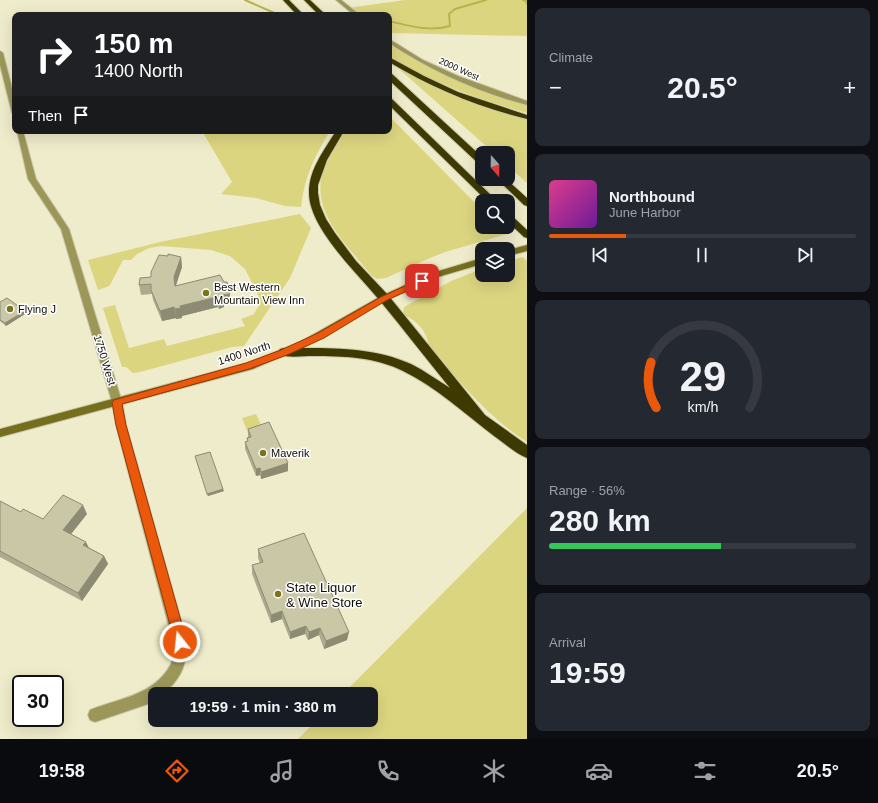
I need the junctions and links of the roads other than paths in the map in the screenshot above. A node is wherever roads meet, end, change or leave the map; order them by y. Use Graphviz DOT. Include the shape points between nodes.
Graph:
graph roads {
  1 [pos="286,0"];
  2 [pos="338,0"];
  3 [pos="309,2"];
  4 [pos="294,8"];
  5 [pos="296,12"];
  6 [pos="298,12"];
  7 [pos="320,12"];
  8 [pos="324,12"];
  9 [pos="353,12"];
  10 [pos="392,43"];
  11 [pos="0,53"];
  12 [pos="392,61"];
  13 [pos="392,79"];
  14 [pos="12,101"];
  15 [pos="392,103"];
  16 [pos="527,103"];
  17 [pos="527,116"];
  18 [pos="21,134"];
  19 [pos="338,134"];
  20 [pos="475,156"];
  21 [pos="509,186"];
  22 [pos="485,194"];
  23 [pos="527,203"];
  24 [pos="515,224"];
  25 [pos="527,235"];
  26 [pos="527,248"];
  27 [pos="515,251"];
  28 [pos="475,262"];
  29 [pos="384,298"];
  30 [pos="284,352"];
  31 [pos="117,402"];
  32 [pos="480,417"];
  33 [pos="0,434"];
  34 [pos="527,452"];
  35 [pos="96,715"];
  1 -- 4 [label="highway"];
  2 -- 9 [label="street"];
  3 -- 7 [label="highway"];
  3 -- 8 [label="highway"];
  4 -- 5 [label="highway"];
  4 -- 6 [label="highway"];
  10 -- 16 [label="street, 2000 West" via="452,76"];
  11 -- 14 [label="street"];
  12 -- 17 [label="highway" via="458,94"];
  13 -- 20 [label="highway"];
  15 -- 22 [label="highway"];
  18 -- 31 [label="street, 1750 West" via="32,179 65,229"];
  19 -- 29 [label="highway" via="316,177 313,193 322,220 338,244"];
  21 -- 23 [label="highway"];
  24 -- 25 [label="highway"];
  26 -- 27 [label="main road"];
  28 -- 29 [label="main road, 1400 North" via="435,275"];
  29 -- 30 [label="main road, 1400 North" via="321,336"];
  29 -- 32 [label="highway"];
  30 -- 31 [label="main road, 1400 North" via="249,366"];
  30 -- 32 [label="highway" via="339,352 394,362 420,374"];
  31 -- 33 [label="main road, 1400 North"];
  31 -- 35 [label="street, 1750 West" via="121,425 182,646 178,666 167,681 148,697"];
  32 -- 34 [label="highway"];
}
